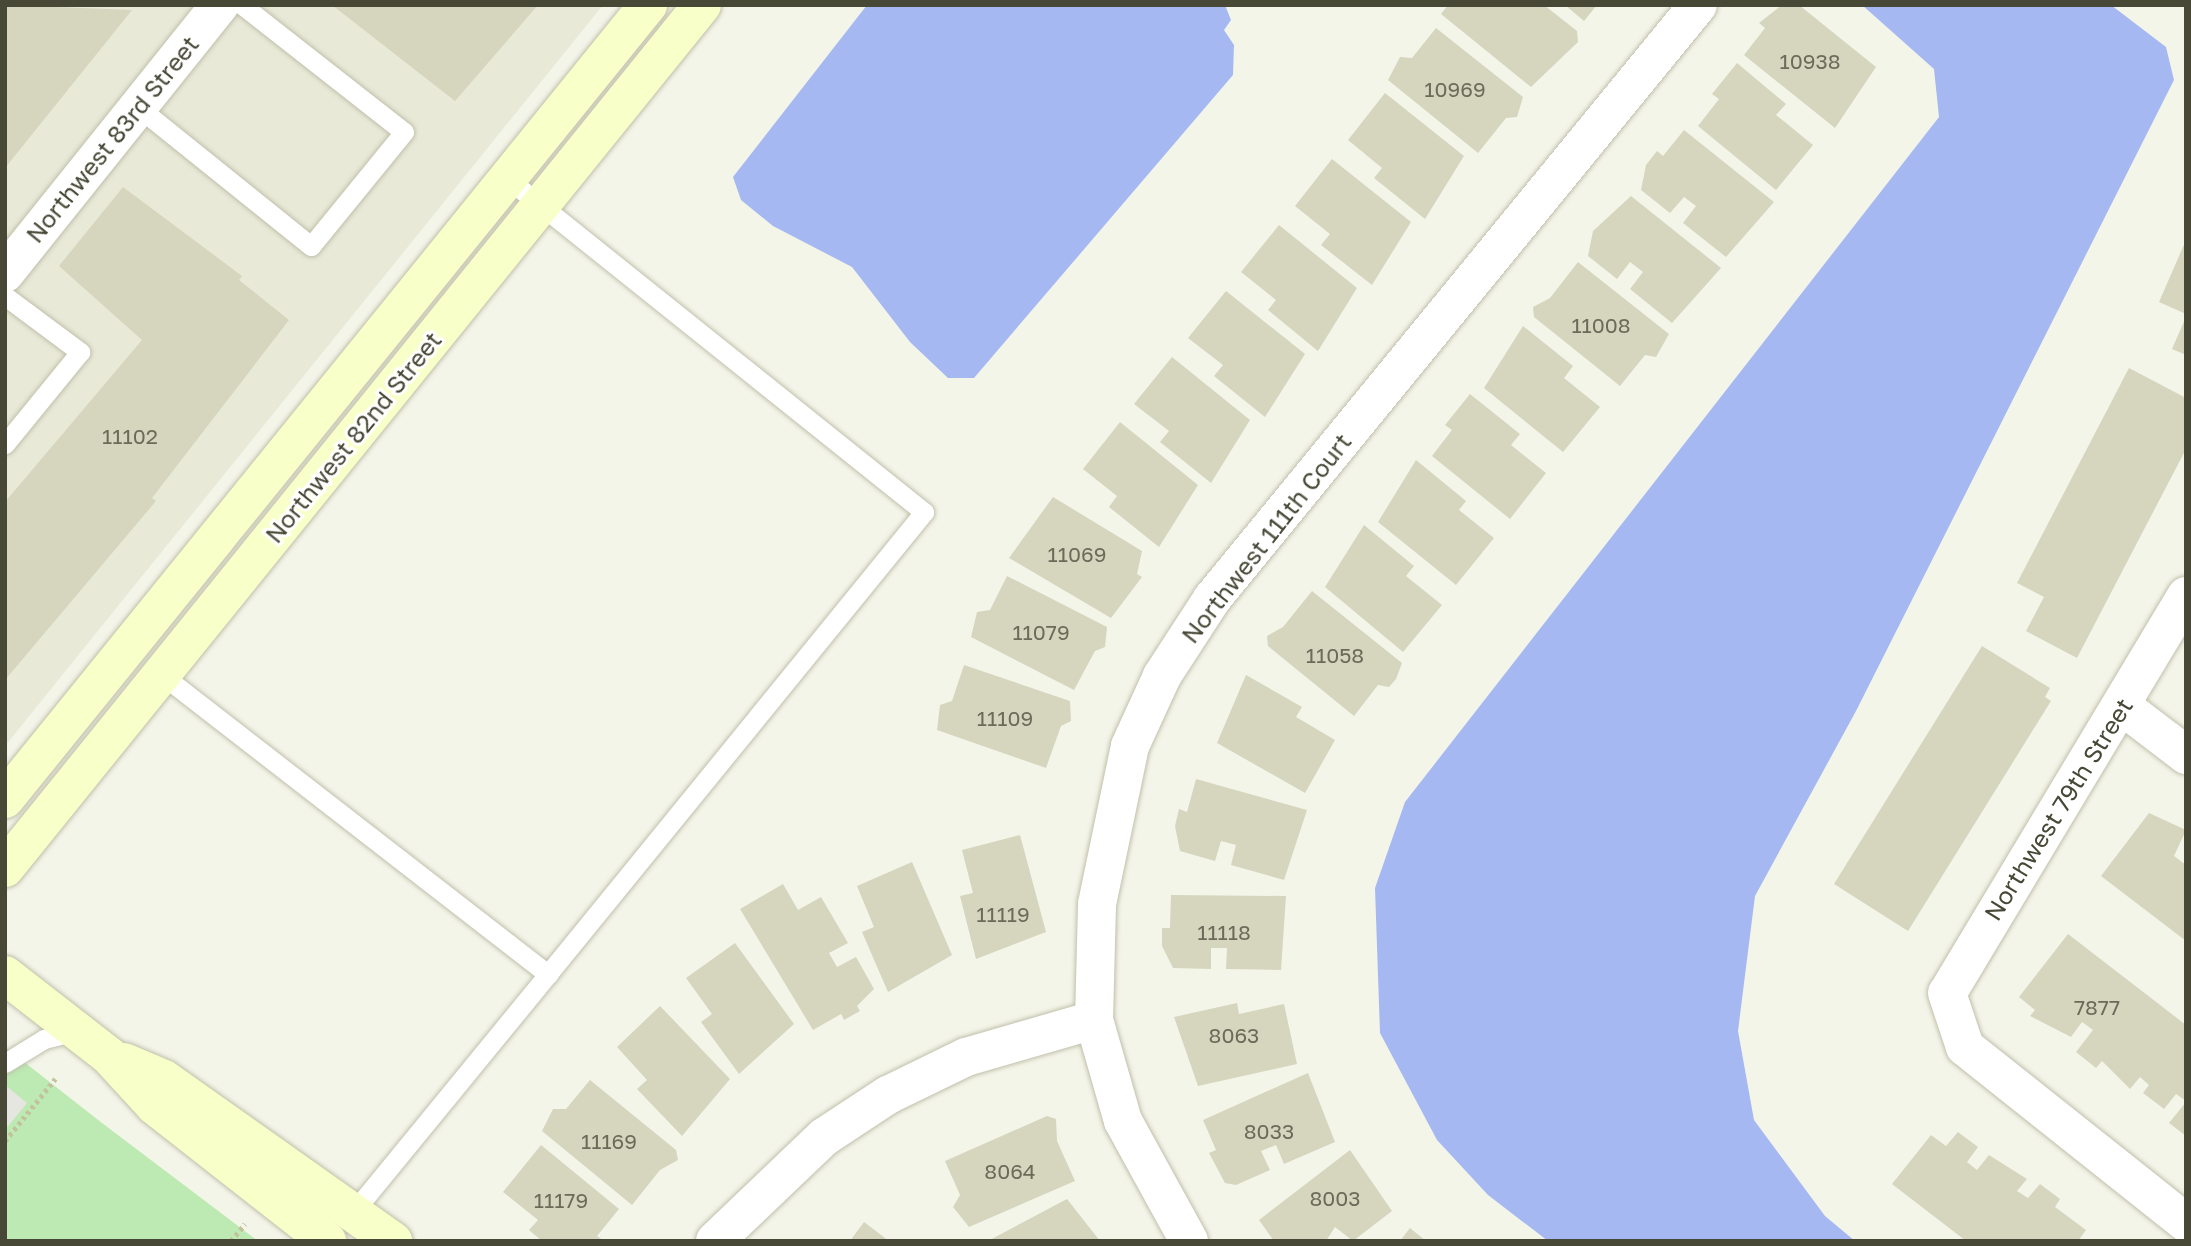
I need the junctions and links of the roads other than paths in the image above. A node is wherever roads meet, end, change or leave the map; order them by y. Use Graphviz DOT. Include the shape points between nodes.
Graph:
graph roads {
  1 [pos="220,5"];
  2 [pos="242,5"];
  3 [pos="648,5"];
  4 [pos="702,5"];
  5 [pos="1698,5"];
  6 [pos="138,107"];
  7 [pos="508,179"];
  8 [pos="540,205"];
  9 [pos="5,273"];
  10 [pos="5,296"];
  11 [pos="5,444"];
  12 [pos="2186,596"];
  13 [pos="161,674"];
  14 [pos="2122,706"];
  15 [pos="2186,755"];
  16 [pos="5,799"];
  17 [pos="5,868"];
  18 [pos="548,974"];
  19 [pos="5,975"];
  20 [pos="1094,1020"];
  21 [pos="76,1031"];
  22 [pos="109,1056"];
  23 [pos="5,1063"];
  24 [pos="353,1212"];
  25 [pos="2186,1223"];
  26 [pos="327,1241"];
  27 [pos="393,1241"];
  28 [pos="715,1241"];
  29 [pos="1189,1241"];
  1 -- 6 [label="street, Northwest 83rd Street"];
  2 -- 6 [label="lane" via="404,132 311,246"];
  3 -- 7 [label="street, Northwest 82nd Street"];
  4 -- 8 [label="street, Northwest 82nd Street"];
  5 -- 20 [label="street, Northwest 111th Court" via="1212,599 1162,676 1130,746 1109,823 1094,950"];
  6 -- 9 [label="street, Northwest 83rd Street"];
  7 -- 8 [label="lane"];
  7 -- 16 [label="street, Northwest 82nd Street"];
  8 -- 13 [label="street, Northwest 82nd Street"];
  8 -- 18 [label="lane" via="924,512"];
  10 -- 11 [label="lane" via="80,352"];
  12 -- 14 [label="street, Northwest 79th Street"];
  13 -- 17 [label="street, Northwest 82nd Street"];
  13 -- 18 [label="lane"];
  14 -- 15 [label="street"];
  14 -- 25 [label="street, Northwest 79th Street" via="1947,993 1953,1026 1996,1075"];
  18 -- 24 [label="lane"];
  19 -- 21 [label="street"];
  20 -- 28 [label="street" via="966,1057 888,1095 814,1145"];
  20 -- 29 [label="street, Northwest 111th Court" via="1123,1121"];
  21 -- 22 [label="street"];
  21 -- 23 [label="lane" via="44,1039"];
  22 -- 24 [label="street" via="164,1079"];
  22 -- 26 [label="street" via="155,1106"];
  24 -- 27 [label="street"];
}
